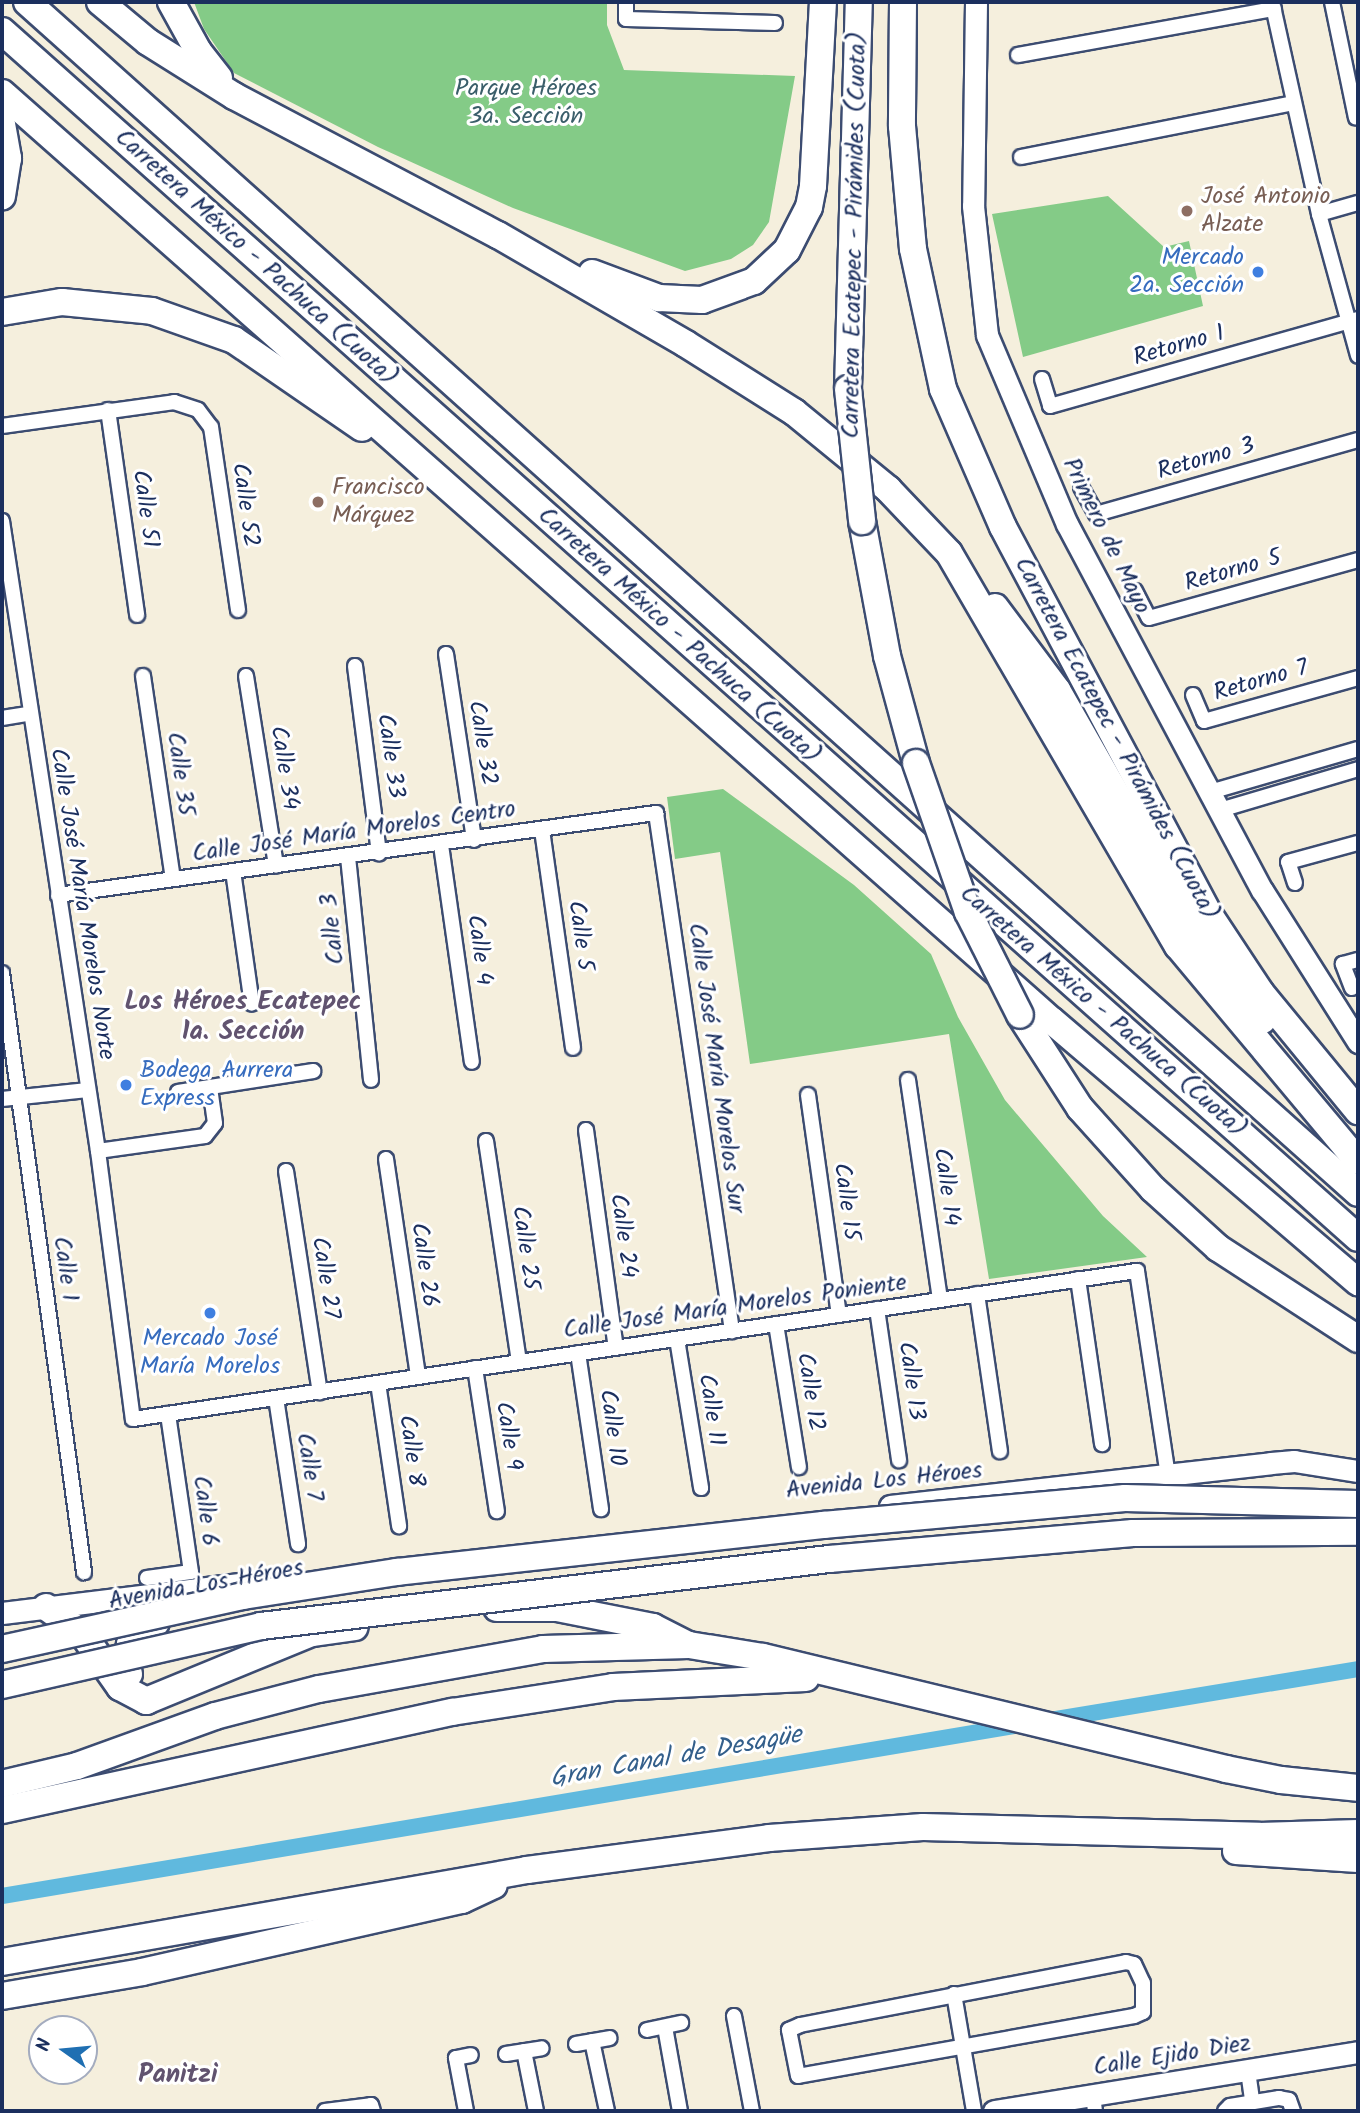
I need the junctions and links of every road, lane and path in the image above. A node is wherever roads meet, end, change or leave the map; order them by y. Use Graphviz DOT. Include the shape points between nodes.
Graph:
graph roads {
  1 [pos="27,2"];
  2 [pos="100,2"];
  3 [pos="171,2"];
  4 [pos="626,2"];
  5 [pos="823,2"];
  6 [pos="859,2"];
  7 [pos="903,2"];
  8 [pos="976,2"];
  9 [pos="1332,2"];
  10 [pos="1273,5"];
  11 [pos="775,23"];
  12 [pos="2,31"];
  13 [pos="1018,55"];
  14 [pos="2,93"];
  15 [pos="234,96"];
  16 [pos="1294,103"];
  17 [pos="1356,118"];
  18 [pos="2,124"];
  19 [pos="1021,157"];
  20 [pos="2,197"];
  21 [pos="1358,203"];
  22 [pos="1319,214"];
  23 [pos="498,234"];
  24 [pos="2,312"];
  25 [pos="1353,320"];
  26 [pos="1358,356"];
  27 [pos="1042,379"];
  28 [pos="108,410"];
  29 [pos="2,426"];
  30 [pos="1358,440"];
  31 [pos="1081,487"];
  32 [pos="455,491"];
  33 [pos="2,521"];
  34 [pos="950,555"];
  35 [pos="1358,560"];
  36 [pos="1135,591"];
  37 [pos="238,610"];
  38 [pos="137,615"];
  39 [pos="446,654"];
  40 [pos="355,666"];
  41 [pos="143,676"];
  42 [pos="246,676"];
  43 [pos="1358,678"];
  44 [pos="1193,695"];
  45 [pos="29,714"];
  46 [pos="2,718"];
  47 [pos="1358,749"];
  48 [pos="1358,769"];
  49 [pos="1276,772"];
  50 [pos="1281,791"];
  51 [pos="1215,801"];
  52 [pos="656,813"];
  53 [pos="542,830"];
  54 [pos="474,840"];
  55 [pos="1358,843"];
  56 [pos="440,845"];
  57 [pos="379,853"];
  58 [pos="348,857"];
  59 [pos="276,866"];
  60 [pos="233,871"];
  61 [pos="173,879"];
  62 [pos="1295,883"];
  63 [pos="58,895"];
  64 [pos="1358,960"];
  65 [pos="2,973"];
  66 [pos="1352,988"];
  67 [pos="251,1003"];
  68 [pos="1358,1042"];
  69 [pos="573,1048"];
  70 [pos="472,1062"];
  71 [pos="313,1071"];
  72 [pos="372,1080"];
  73 [pos="908,1080"];
  74 [pos="210,1087"];
  75 [pos="88,1090"];
  76 [pos="178,1092"];
  77 [pos="808,1095"];
  78 [pos="17,1097"];
  79 [pos="2,1099"];
  80 [pos="1358,1111"];
  81 [pos="586,1130"];
  82 [pos="1358,1136"];
  83 [pos="486,1141"];
  84 [pos="98,1151"];
  85 [pos="386,1159"];
  86 [pos="1358,1161"];
  87 [pos="286,1171"];
  88 [pos="1358,1193"];
  89 [pos="1358,1238"];
  90 [pos="1078,1279"];
  91 [pos="1358,1282"];
  92 [pos="977,1294"];
  93 [pos="940,1300"];
  94 [pos="877,1309"];
  95 [pos="839,1315"];
  96 [pos="776,1324"];
  97 [pos="732,1331"];
  98 [pos="677,1339"];
  99 [pos="1358,1339"];
  100 [pos="616,1348"];
  101 [pos="578,1353"];
  102 [pos="519,1362"];
  103 [pos="475,1368"];
  104 [pos="418,1377"];
  105 [pos="378,1383"];
  106 [pos="320,1392"];
  107 [pos="276,1398"];
  108 [pos="168,1414"];
  109 [pos="134,1419"];
  110 [pos="1102,1444"];
  111 [pos="1000,1451"];
  112 [pos="899,1460"];
  113 [pos="799,1467"];
  114 [pos="1358,1471"];
  115 [pos="1168,1476"];
  116 [pos="701,1488"];
  117 [pos="1358,1503"];
  118 [pos="601,1509"];
  119 [pos="497,1511"];
  120 [pos="399,1526"];
  121 [pos="1358,1532"];
  122 [pos="298,1544"];
  123 [pos="415,1559"];
  124 [pos="84,1572"];
  125 [pos="148,1578"];
  126 [pos="46,1607"];
  127 [pos="2,1612"];
  128 [pos="156,1623"];
  129 [pos="82,1633"];
  130 [pos="2,1643"];
  131 [pos="688,1645"];
  132 [pos="2,1649"];
  133 [pos="836,1677"];
  134 [pos="2,1685"];
  135 [pos="186,1686"];
  136 [pos="146,1701"];
  137 [pos="175,1724"];
  138 [pos="2,1784"];
  139 [pos="1358,1788"];
  140 [pos="2,1810"];
  141 [pos="1088,1832"];
  142 [pos="1358,1833"];
  143 [pos="1358,1859"];
  144 [pos="527,1870"];
  145 [pos="2,1962"];
  146 [pos="954,1994"];
  147 [pos="2,1996"];
  148 [pos="734,2016"];
  149 [pos="681,2023"];
  150 [pos="664,2026"];
  151 [pos="647,2030"];
  152 [pos="609,2038"];
  153 [pos="592,2040"];
  154 [pos="576,2044"];
  155 [pos="542,2048"];
  156 [pos="964,2048"];
  157 [pos="524,2051"];
  158 [pos="1358,2052"];
  159 [pos="506,2054"];
  160 [pos="471,2055"];
  161 [pos="1248,2071"];
  162 [pos="1252,2100"];
  163 [pos="1094,2103"];
  164 [pos="372,2108"];
  165 [pos="325,2111"];
  166 [pos="466,2111"];
  167 [pos="536,2111"];
  168 [pos="607,2111"];
  169 [pos="680,2111"];
  170 [pos="752,2111"];
  171 [pos="974,2111"];
  172 [pos="994,2111"];
  173 [pos="1226,2111"];
  174 [pos="1293,2111"];
  1 -- 88 [label="highway, Carretera México - Pachuca (Cuota)"];
  2 -- 15 [label="highway" via="148,42"];
  3 -- 15 [label="highway" via="198,51"];
  4 -- 11 [label="street" via="626,19"];
  5 -- 23 [label="highway" via="809,207 787,250 754,281 702,300 659,298"];
  6 -- 99 [label="highway, Carretera Ecatepec - Pirámides (Cuota), bridge" via="848,389 862,521 887,656 916,763 968,912 1020,1015 1080,1108 1161,1197 1229,1256"];
  7 -- 80 [label="highway, Carretera Ecatepec - Pirámides (Cuota)" via="902,126 913,249 943,389 1003,527 1210,916 1261,993"];
  8 -- 51 [label="main road, Primero de Mayo" via="973,206 987,335 1067,524"];
  9 -- 17 [label="street"];
  10 -- 13 [label="street"];
  10 -- 16 [label="street"];
  12 -- 89 [label="highway, Carretera México - Pachuca (Cuota)"];
  14 -- 32 [label="highway"];
  15 -- 23 [label="highway"];
  16 -- 19 [label="street"];
  16 -- 22 [label="street"];
  18 -- 20 [label="highway" via="8,158"];
  21 -- 22 [label="street"];
  22 -- 25 [label="street"];
  23 -- 34 [label="highway" via="794,412 888,489"];
  24 -- 32 [label="highway" via="62,302 152,311 234,341"];
  25 -- 26 [label="street"];
  25 -- 27 [label="street, Retorno 1" via="1050,406"];
  28 -- 29 [label="street"];
  28 -- 37 [label="street, Calle 52" via="174,402 198,410 211,427"];
  28 -- 38 [label="street, Calle 51"];
  30 -- 31 [label="street, Retorno 3" via="1096,514"];
  32 -- 91 [label="highway" via="1051,1020"];
  33 -- 45 [label="street, Calle José María Morelos Norte"];
  34 -- 82 [label="highway" via="1016,631 1057,690 1191,925 1234,986"];
  34 -- 86 [label="highway" via="1178,946"];
  35 -- 36 [label="street, Retorno 5" via="1149,618"];
  39 -- 54 [label="street, Calle 32"];
  40 -- 57 [label="street, Calle 33"];
  41 -- 61 [label="street, Calle 35"];
  42 -- 59 [label="street, Calle 34"];
  43 -- 44 [label="street, Retorno 7" via="1204,721"];
  45 -- 46 [label="street"];
  45 -- 63 [label="street, Calle José María Morelos Norte"];
  47 -- 49 [label="street"];
  48 -- 50 [label="street"];
  49 -- 50 [label="street"];
  49 -- 51 [label="street"];
  50 -- 51 [label="street"];
  51 -- 68 [label="main road, Primero de Mayo" via="1316,981"];
  52 -- 53 [label="street, Calle José María Morelos Centro"];
  52 -- 97 [label="street, Calle José María Morelos Sur"];
  53 -- 54 [label="street, Calle José María Morelos Centro"];
  53 -- 69 [label="street, Calle 5"];
  54 -- 56 [label="street, Calle José María Morelos Centro"];
  55 -- 62 [label="street" via="1288,862"];
  56 -- 57 [label="street, Calle José María Morelos Centro"];
  56 -- 70 [label="street, Calle 4"];
  57 -- 58 [label="street, Calle José María Morelos Centro"];
  58 -- 59 [label="street, Calle José María Morelos Centro"];
  58 -- 72 [label="street, Calle 3"];
  59 -- 60 [label="street, Calle José María Morelos Centro"];
  60 -- 61 [label="street, Calle José María Morelos Centro"];
  60 -- 67 [label="street"];
  61 -- 63 [label="street, Calle José María Morelos Centro"];
  63 -- 75 [label="street, Calle José María Morelos Norte"];
  64 -- 66 [label="street" via="1343,964"];
  65 -- 78 [label="street, Calle 1"];
  71 -- 74 [label="street"];
  73 -- 93 [label="street, Calle 14"];
  74 -- 76 [label="street"];
  74 -- 84 [label="street" via="215,1123 205,1136"];
  75 -- 78 [label="street"];
  75 -- 84 [label="street, Calle José María Morelos Norte"];
  77 -- 95 [label="street, Calle 15"];
  78 -- 79 [label="street"];
  78 -- 124 [label="street, Calle 1"];
  81 -- 100 [label="street, Calle 24"];
  83 -- 102 [label="street, Calle 25"];
  84 -- 109 [label="street, Calle José María Morelos Norte"];
  85 -- 104 [label="street, Calle 26"];
  87 -- 106 [label="street, Calle 27"];
  90 -- 92 [label="street, Calle José María Morelos Poniente"];
  90 -- 110 [label="street"];
  90 -- 115 [label="street, Calle José María Morelos Poniente" via="1137,1271"];
  92 -- 93 [label="street, Calle José María Morelos Poniente"];
  92 -- 111 [label="street"];
  93 -- 94 [label="street, Calle José María Morelos Poniente"];
  94 -- 95 [label="street, Calle José María Morelos Poniente"];
  94 -- 112 [label="street, Calle 13"];
  95 -- 96 [label="street, Calle José María Morelos Poniente"];
  96 -- 97 [label="street, Calle José María Morelos Poniente"];
  96 -- 113 [label="street, Calle 12"];
  97 -- 98 [label="street, Calle José María Morelos Poniente"];
  98 -- 100 [label="street, Calle José María Morelos Poniente"];
  98 -- 116 [label="street, Calle 11"];
  100 -- 101 [label="street, Calle José María Morelos Poniente"];
  101 -- 102 [label="street, Calle José María Morelos Poniente"];
  101 -- 118 [label="street, Calle 10"];
  102 -- 103 [label="street, Calle José María Morelos Poniente"];
  103 -- 104 [label="street, Calle José María Morelos Poniente"];
  103 -- 119 [label="street, Calle 9"];
  104 -- 105 [label="street, Calle José María Morelos Poniente"];
  105 -- 106 [label="street, Calle José María Morelos Poniente"];
  105 -- 120 [label="street, Calle 8"];
  106 -- 107 [label="street, Calle José María Morelos Poniente"];
  107 -- 108 [label="street, Calle José María Morelos Poniente"];
  107 -- 122 [label="street, Calle 7"];
  108 -- 109 [label="street, Calle José María Morelos Poniente"];
  108 -- 125 [label="street, Calle 6" via="191,1572"];
  114 -- 115 [label="main road, Avenida Los Héroes" via="1294,1461"];
  115 -- 123 [label="main road, Avenida Los Héroes"];
  117 -- 132 [label="highway, bridge" via="1125,1498 823,1525 397,1572 243,1596"];
  121 -- 134 [label="highway, bridge" via="1133,1533 829,1559 261,1626"];
  123 -- 126 [label="main road, Avenida Los Héroes"];
  123 -- 128 [label="main road, Avenida Los Héroes" via="294,1600"];
  126 -- 127 [label="main road, Avenida Los Héroes"];
  126 -- 129 [label="highway"];
  128 -- 129 [label="main road, Avenida Los Héroes"];
  128 -- 136 [label="highway" via="138,1634 127,1651 128,1671"];
  129 -- 130 [label="main road, Avenida Los Héroes"];
  129 -- 136 [label="highway" via="120,1687"];
  131 -- 133 [label="highway" via="763,1657"];
  131 -- 135 [label="highway" via="653,1627 557,1608 508,1607 312,1633"];
  131 -- 137 [label="highway" via="543,1649 319,1689"];
  133 -- 139 [label="highway" via="1281,1780"];
  133 -- 140 [label="highway" via="613,1687 452,1712"];
  135 -- 136 [label="highway"];
  135 -- 137 [label="highway"];
  136 -- 137 [label="highway"];
  137 -- 138 [label="highway" via="146,1741 77,1766"];
  141 -- 142 [label="highway"];
  141 -- 143 [label="highway" via="1260,1854"];
  141 -- 144 [label="highway" via="923,1827 769,1838"];
  144 -- 145 [label="highway"];
  144 -- 147 [label="highway" via="462,1900 142,1972"];
  146 -- 156 [label="street"];
  146 -- 156 [label="street" via="800,2025 789,2030 793,2055 798,2076 808,2076"];
  146 -- 156 [label="street" via="1126,1962 1134,1964 1143,1983 1143,2012 1134,2016"];
  148 -- 170 [label="street"];
  149 -- 150 [label="street"];
  150 -- 151 [label="street"];
  150 -- 169 [label="street"];
  152 -- 153 [label="street"];
  153 -- 154 [label="street"];
  153 -- 168 [label="street"];
  155 -- 157 [label="street"];
  156 -- 171 [label="street"];
  157 -- 159 [label="street"];
  157 -- 167 [label="street"];
  158 -- 161 [label="main road, Calle Ejido Diez"];
  160 -- 166 [label="street" via="456,2058"];
  161 -- 162 [label="street"];
  161 -- 163 [label="main road, Calle Ejido Diez"];
  162 -- 173 [label="street"];
  162 -- 174 [label="street" via="1289,2100"];
  163 -- 172 [label="main road, Calle Ejido Diez"];
  164 -- 165 [label="street"];
}
